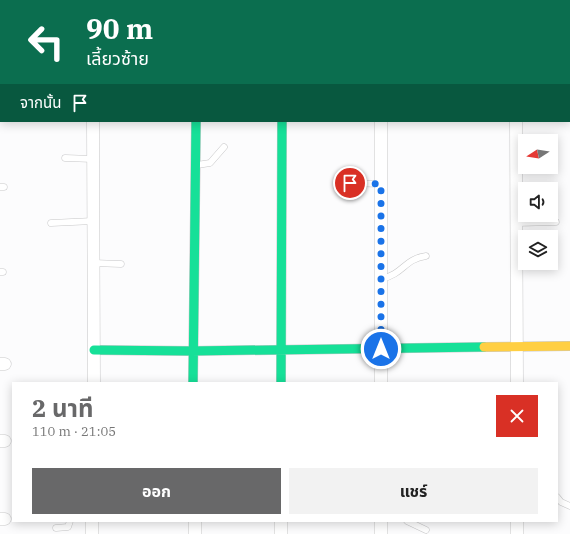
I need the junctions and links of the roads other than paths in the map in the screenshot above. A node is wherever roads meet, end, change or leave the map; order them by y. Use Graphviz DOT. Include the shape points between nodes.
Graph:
graph roads {
  1 [pos="93,122"];
  2 [pos="196,122"];
  3 [pos="282,122"];
  4 [pos="381,122"];
  5 [pos="516,122"];
  6 [pos="224,147"];
  7 [pos="65,158"];
  8 [pos="93,159"];
  9 [pos="195,165"];
  10 [pos="350,183"];
  11 [pos="381,184"];
  12 [pos="93,221"];
  13 [pos="556,222"];
  14 [pos="51,223"];
  15 [pos="516,223"];
  16 [pos="426,256"];
  17 [pos="94,263"];
  18 [pos="122,264"];
  19 [pos="381,279"];
  20 [pos="570,346"];
  21 [pos="517,347"];
  22 [pos="282,349"];
  23 [pos="381,349"];
  24 [pos="94,350"];
  25 [pos="192,351"];
  26 [pos="94,382"];
  27 [pos="193,382"];
  28 [pos="281,382"];
  29 [pos="381,382"];
  30 [pos="517,382"];
  31 [pos="558,498"];
  32 [pos="570,506"];
  33 [pos="70,522"];
  34 [pos="92,522"];
  35 [pos="195,522"];
  36 [pos="281,522"];
  37 [pos="381,522"];
  38 [pos="409,522"];
  39 [pos="517,522"];
  40 [pos="56,528"];
  41 [pos="426,530"];
  42 [pos="92,534"];
  43 [pos="195,534"];
  44 [pos="281,534"];
  45 [pos="381,534"];
  46 [pos="517,534"];
  1 -- 8 [label="street"];
  2 -- 9 [label="street"];
  3 -- 22 [label="street"];
  4 -- 11 [label="street"];
  5 -- 15 [label="street"];
  6 -- 9 [label="lane" via="210,163"];
  7 -- 8 [label="lane"];
  8 -- 12 [label="street"];
  9 -- 25 [label="street"];
  10 -- 11 [label="lane"];
  11 -- 19 [label="street"];
  12 -- 14 [label="lane"];
  12 -- 17 [label="street"];
  13 -- 15 [label="lane"];
  15 -- 21 [label="street"];
  16 -- 19 [label="lane" via="411,260 395,276"];
  17 -- 18 [label="lane"];
  17 -- 24 [label="street"];
  19 -- 23 [label="street"];
  20 -- 21 [label="street"];
  21 -- 23 [label="street"];
  21 -- 30 [label="street"];
  22 -- 23 [label="street"];
  22 -- 25 [label="street"];
  22 -- 28 [label="street"];
  23 -- 29 [label="street"];
  24 -- 25 [label="street"];
  24 -- 26 [label="street"];
  25 -- 27 [label="street"];
  31 -- 32 [label="lane"];
  33 -- 40 [label="lane" via="68,527"];
  34 -- 42 [label="street"];
  35 -- 43 [label="street"];
  36 -- 44 [label="street"];
  37 -- 45 [label="street"];
  38 -- 41 [label="lane"];
  39 -- 46 [label="street"];
}
